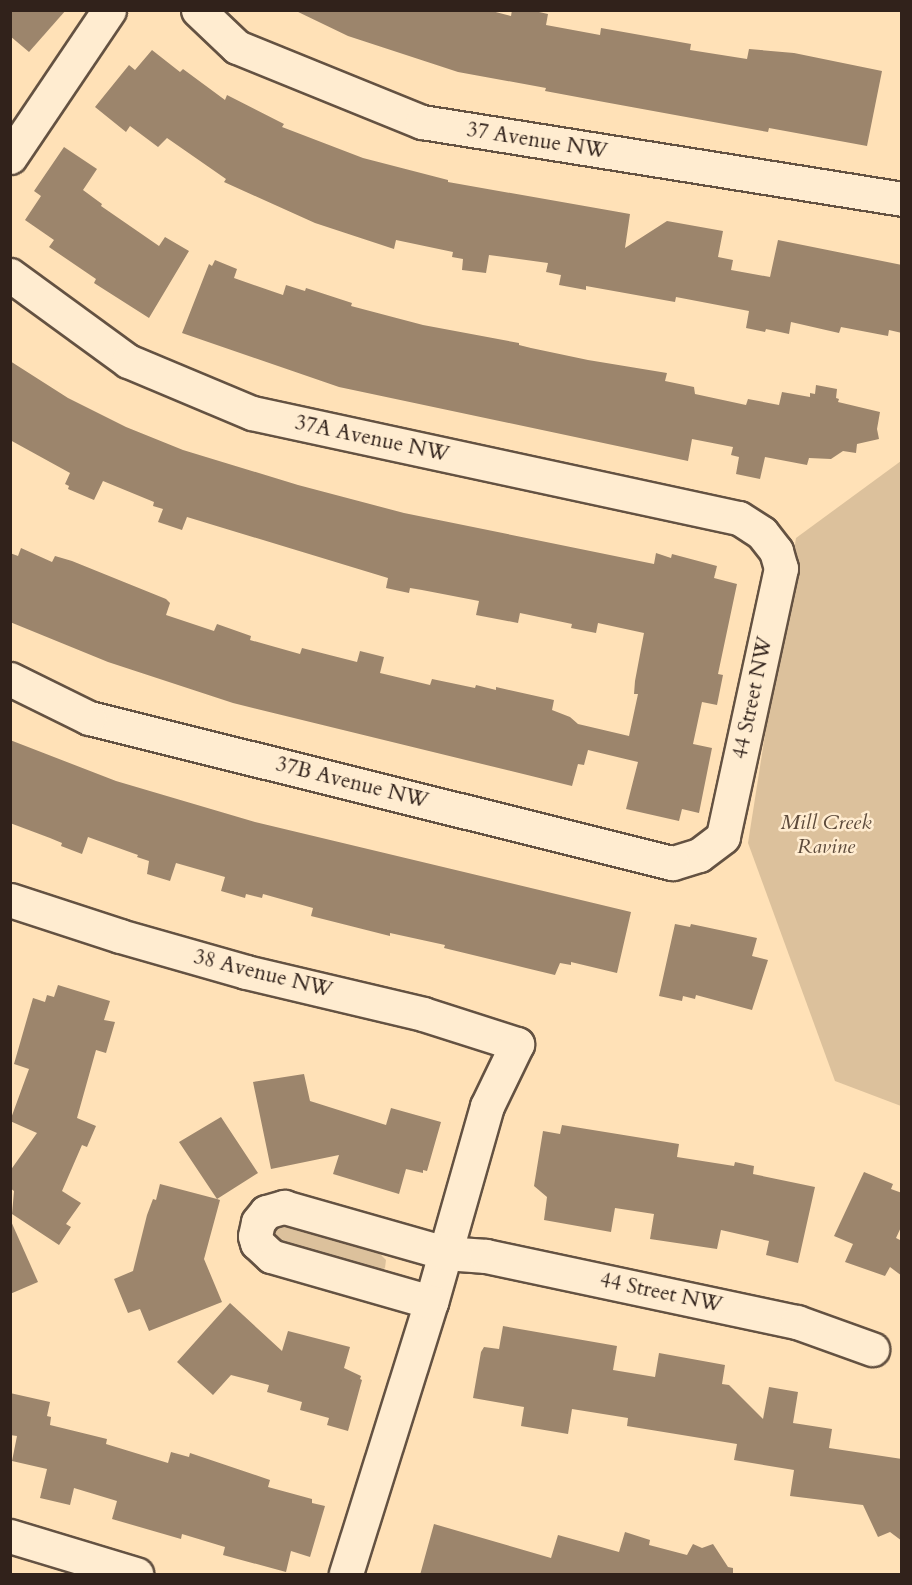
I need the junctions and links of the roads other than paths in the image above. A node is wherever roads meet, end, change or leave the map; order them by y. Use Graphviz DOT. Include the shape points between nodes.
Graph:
graph roads {
  1 [pos="109,10"];
  2 [pos="198,10"];
  3 [pos="10,157"];
  4 [pos="902,199"];
  5 [pos="10,275"];
  6 [pos="762,534"];
  7 [pos="10,679"];
  8 [pos="699,855"];
  9 [pos="10,900"];
  10 [pos="445,1253"];
  11 [pos="430,1302"];
  12 [pos="872,1349"];
  13 [pos="10,1536"];
  14 [pos="136,1575"];
  15 [pos="346,1575"];
  1 -- 3 [label="street"];
  2 -- 4 [label="street, 37 Avenue NW" via="237,47 422,122"];
  5 -- 6 [label="street, 37A Avenue NW" via="128,361 252,413 739,518"];
  6 -- 8 [label="street, 44 Street NW" via="776,551 781,568 723,837"];
  7 -- 8 [label="street, 37B Avenue NW" via="89,718 672,863"];
  9 -- 10 [label="street, 38 Avenue NW" via="235,969 423,1014 517,1044 487,1106"];
  10 -- 11 [label="street"];
  10 -- 11 [label="street, 44 Street NW" via="284,1208 266,1212 256,1229 257,1243 271,1256"];
  10 -- 12 [label="street, 44 Street NW" via="486,1256 796,1322"];
  11 -- 15 [label="street"];
  13 -- 14 [label="street"];
}
